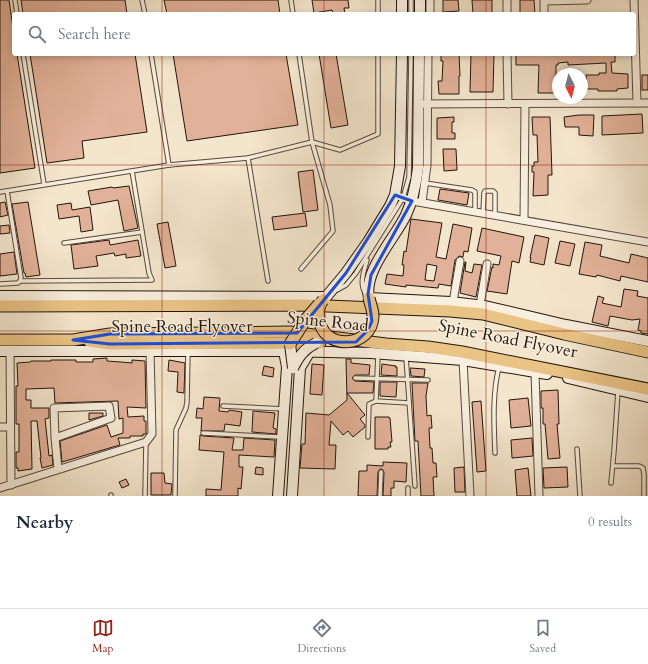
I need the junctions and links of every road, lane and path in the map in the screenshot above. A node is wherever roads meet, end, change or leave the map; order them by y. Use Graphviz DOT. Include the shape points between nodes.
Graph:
graph roads {
  1 [pos="15,0"];
  2 [pos="142,0"];
  3 [pos="291,0"];
  4 [pos="378,0"];
  5 [pos="402,0"];
  6 [pos="411,0"];
  7 [pos="420,0"];
  8 [pos="430,0"];
  9 [pos="507,0"];
  10 [pos="560,0"];
  11 [pos="587,0"];
  12 [pos="634,0"];
  13 [pos="17,12"];
  14 [pos="145,12"];
  15 [pos="293,12"];
  16 [pos="378,12"];
  17 [pos="402,12"];
  18 [pos="411,12"];
  19 [pos="420,12"];
  20 [pos="430,12"];
  21 [pos="507,12"];
  22 [pos="544,12"];
  23 [pos="634,12"];
  24 [pos="23,56"];
  25 [pos="151,56"];
  26 [pos="299,56"];
  27 [pos="378,56"];
  28 [pos="402,56"];
  29 [pos="410,56"];
  30 [pos="419,56"];
  31 [pos="428,56"];
  32 [pos="507,56"];
  33 [pos="636,56"];
  34 [pos="637,103"];
  35 [pos="648,103"];
  36 [pos="508,104"];
  37 [pos="525,104"];
  38 [pos="423,105"];
  39 [pos="312,142"];
  40 [pos="248,158"];
  41 [pos="169,165"];
  42 [pos="132,171"];
  43 [pos="425,183"];
  44 [pos="44,184"];
  45 [pos="7,191"];
  46 [pos="0,192"];
  47 [pos="408,199"];
  48 [pos="475,212"];
  49 [pos="483,213"];
  50 [pos="495,215"];
  51 [pos="524,220"];
  52 [pos="142,232"];
  53 [pos="64,242"];
  54 [pos="648,242"];
  55 [pos="368,257"];
  56 [pos="460,261"];
  57 [pos="487,264"];
  58 [pos="301,269"];
  59 [pos="20,281"];
  60 [pos="268,281"];
  61 [pos="0,284"];
  62 [pos="0,296"];
  63 [pos="368,298"];
  64 [pos="323,300"];
  65 [pos="453,302"];
  66 [pos="480,305"];
  67 [pos="0,306"];
  68 [pos="362,337"];
  69 [pos="0,340"];
  70 [pos="73,340"];
  71 [pos="648,341"];
  72 [pos="343,342"];
  73 [pos="287,347"];
  74 [pos="313,347"];
  75 [pos="150,350"];
  76 [pos="188,350"];
  77 [pos="5,351"];
  78 [pos="648,352"];
  79 [pos="378,353"];
  80 [pos="406,356"];
  81 [pos="463,356"];
  82 [pos="499,366"];
  83 [pos="293,368"];
  84 [pos="535,372"];
  85 [pos="355,378"];
  86 [pos="377,379"];
  87 [pos="407,380"];
  88 [pos="428,380"];
  89 [pos="648,381"];
  90 [pos="648,389"];
  91 [pos="618,390"];
  92 [pos="648,397"];
  93 [pos="376,401"];
  94 [pos="409,403"];
  95 [pos="223,406"];
  96 [pos="284,409"];
  97 [pos="0,427"];
  98 [pos="10,427"];
  99 [pos="203,433"];
  100 [pos="282,437"];
  101 [pos="368,437"];
  102 [pos="55,438"];
  103 [pos="146,442"];
  104 [pos="577,449"];
  105 [pos="495,453"];
  106 [pos="613,466"];
  107 [pos="58,469"];
  108 [pos="381,472"];
  109 [pos="611,483"];
  110 [pos="11,484"];
  111 [pos="415,486"];
  112 [pos="0,488"];
  113 [pos="408,488"];
  114 [pos="145,496"];
  115 [pos="175,496"];
  116 [pos="278,496"];
  117 [pos="285,496"];
  118 [pos="292,496"];
  119 [pos="380,496"];
  120 [pos="408,496"];
  121 [pos="470,496"];
  122 [pos="539,496"];
  123 [pos="580,496"];
  124 [pos="644,496"];
  1 -- 13 [label="lane"];
  2 -- 14 [label="lane"];
  3 -- 15 [label="lane"];
  4 -- 16 [label="lane"];
  5 -- 17 [label="street"];
  6 -- 18 [label="lane"];
  7 -- 19 [label="street"];
  8 -- 20 [label="street"];
  9 -- 21 [label="street"];
  10 -- 11 [label="street"];
  10 -- 22 [label="street" via="544,1"];
  12 -- 23 [label="street"];
  24 -- 44 [label="lane"];
  25 -- 41 [label="lane"];
  26 -- 39 [label="lane"];
  27 -- 39 [label="lane" via="378,134 340,150"];
  28 -- 47 [label="street" via="400,166"];
  29 -- 47 [label="lane"];
  30 -- 38 [label="street"];
  31 -- 38 [label="street"];
  32 -- 36 [label="street"];
  33 -- 34 [label="street"];
  34 -- 35 [label="street"];
  34 -- 37 [label="street"];
  36 -- 37 [label="street"];
  36 -- 38 [label="street"];
  37 -- 51 [label="street"];
  38 -- 43 [label="street" via="427,165"];
  38 -- 47 [label="street" via="418,168"];
  39 -- 40 [label="lane"];
  39 -- 58 [label="lane" via="330,206 333,231"];
  40 -- 41 [label="lane"];
  40 -- 60 [label="lane"];
  41 -- 42 [label="lane"];
  42 -- 44 [label="lane"];
  42 -- 52 [label="lane"];
  43 -- 47 [label="street"];
  43 -- 48 [label="lane" via="472,190 475,192"];
  44 -- 45 [label="lane"];
  45 -- 46 [label="lane"];
  45 -- 59 [label="lane"];
  47 -- 48 [label="street"];
  47 -- 55 [label="lane"];
  47 -- 63 [label="street" via="406,215 371,275"];
  47 -- 64 [label="street" via="387,212 346,273"];
  48 -- 49 [label="street"];
  49 -- 50 [label="street"];
  49 -- 50 [label="lane" via="484,193 493,191"];
  50 -- 51 [label="street"];
  51 -- 54 [label="street"];
  52 -- 53 [label="lane"];
  52 -- 59 [label="lane" via="152,280"];
  55 -- 63 [label="lane" via="362,277 363,292"];
  55 -- 64 [label="lane" via="346,285"];
  56 -- 65 [label="street"];
  57 -- 66 [label="street"];
  59 -- 61 [label="lane"];
  62 -- 64 [label="street, Spine Road"];
  63 -- 65 [label="street, Spine Road"];
  63 -- 68 [label="main road, bridge" via="372,321"];
  64 -- 72 [label="main road, bridge" via="319,320 322,329 329,337"];
  64 -- 73 [label="main road, bridge"];
  65 -- 66 [label="street, Spine Road"];
  66 -- 71 [label="street, Spine Road"];
  67 -- 78 [label="main road, Spine Road" via="303,305 456,311 483,314"];
  68 -- 72 [label="main road, Spine Road Flyover, bridge" via="353,342"];
  68 -- 89 [label="main road, Spine Road Flyover" via="463,344"];
  69 -- 70 [label="main road, Spine Road"];
  70 -- 73 [label="main road, Spine Road Flyover" via="110,344"];
  70 -- 81 [label="main road, Spine Road" via="110,334 290,332 428,347"];
  72 -- 74 [label="main road, Spine Road Flyover, bridge"];
  73 -- 74 [label="main road, Spine Road Flyover"];
  73 -- 76 [label="street, Spine Road"];
  73 -- 83 [label="street, bridge"];
  73 -- 96 [label="street"];
  74 -- 79 [label="street, Spine Road"];
  74 -- 83 [label="street, bridge" via="309,347 299,356"];
  74 -- 118 [label="street" via="300,368"];
  75 -- 76 [label="street, Spine Road"];
  75 -- 77 [label="street, Spine Road"];
  75 -- 103 [label="street" via="152,434"];
  76 -- 115 [label="lane" via="187,402 176,430"];
  77 -- 98 [label="street"];
  79 -- 80 [label="street, Spine Road"];
  79 -- 86 [label="lane"];
  80 -- 81 [label="street, Spine Road"];
  80 -- 87 [label="lane"];
  81 -- 82 [label="street, Spine Road"];
  81 -- 90 [label="main road, Spine Road"];
  81 -- 121 [label="street"];
  82 -- 84 [label="street, Spine Road"];
  82 -- 105 [label="lane" via="495,398"];
  83 -- 117 [label="street"];
  84 -- 91 [label="street, Spine Road"];
  84 -- 122 [label="street"];
  85 -- 86 [label="lane"];
  86 -- 87 [label="lane"];
  86 -- 93 [label="lane"];
  87 -- 88 [label="lane"];
  87 -- 94 [label="lane"];
  91 -- 92 [label="street, Spine Road"];
  91 -- 106 [label="lane"];
  93 -- 94 [label="lane"];
  93 -- 101 [label="lane" via="369,404"];
  94 -- 111 [label="lane"];
  95 -- 96 [label="lane"];
  96 -- 100 [label="street"];
  97 -- 98 [label="street"];
  98 -- 110 [label="street"];
  99 -- 100 [label="lane"];
  100 -- 116 [label="street"];
  102 -- 102 [label="street" via="54,408 109,406 111,418"];
  102 -- 107 [label="street"];
  103 -- 107 [label="street"];
  103 -- 114 [label="lane"];
  104 -- 123 [label="lane"];
  106 -- 109 [label="lane"];
  106 -- 124 [label="lane" via="643,468"];
  107 -- 110 [label="street"];
  108 -- 119 [label="lane"];
  110 -- 112 [label="street"];
  113 -- 120 [label="lane"];
}
